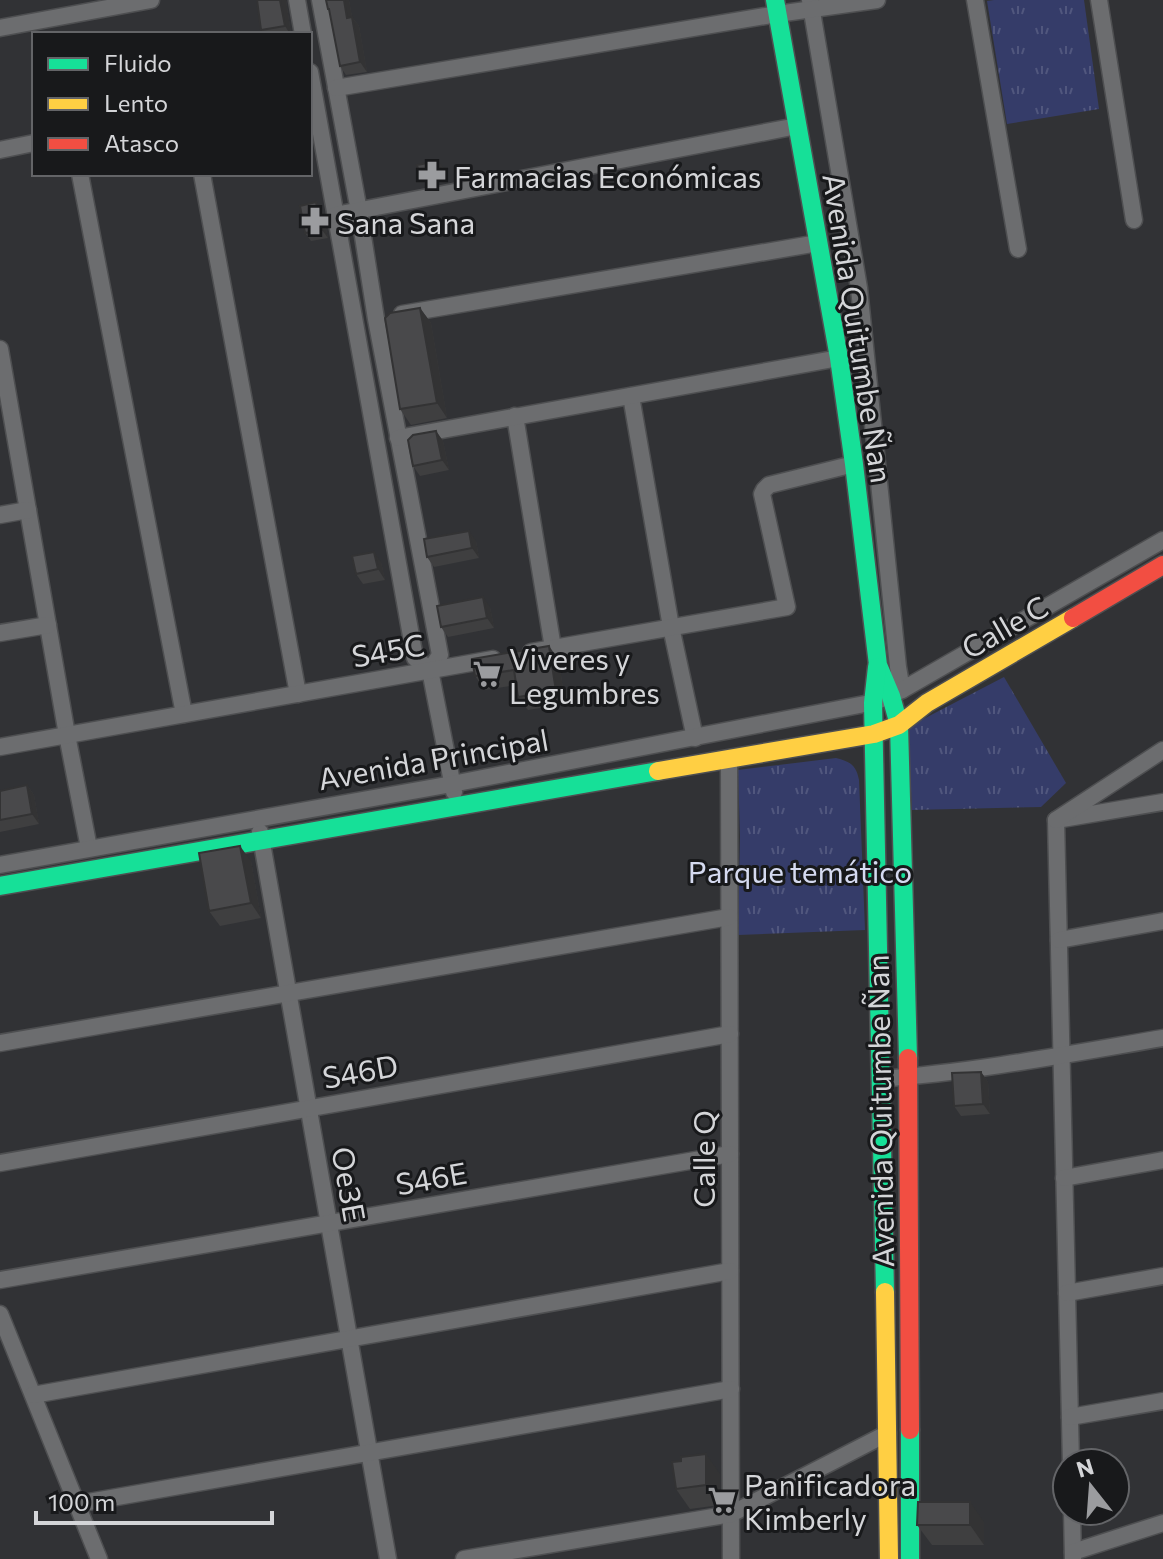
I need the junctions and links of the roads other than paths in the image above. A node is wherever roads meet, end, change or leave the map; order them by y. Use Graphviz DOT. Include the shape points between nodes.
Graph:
graph roads {
  1 [pos="151,0"];
  2 [pos="297,0"];
  3 [pos="320,0"];
  4 [pos="877,0"];
  5 [pos="975,0"];
  6 [pos="1099,0"];
  7 [pos="811,5"];
  8 [pos="776,7"];
  9 [pos="0,28"];
  10 [pos="303,32"];
  11 [pos="336,88"];
  12 [pos="312,92"];
  13 [pos="797,126"];
  14 [pos="32,143"];
  15 [pos="0,150"];
  16 [pos="80,176"];
  17 [pos="202,176"];
  18 [pos="359,211"];
  19 [pos="335,215"];
  20 [pos="1134,220"];
  21 [pos="818,243"];
  22 [pos="1018,249"];
  23 [pos="376,319"];
  24 [pos="0,349"];
  25 [pos="839,358"];
  26 [pos="3,389"];
  27 [pos="631,396"];
  28 [pos="515,416"];
  29 [pos="398,438"];
  30 [pos="854,464"];
  31 [pos="28,510"];
  32 [pos="0,515"];
  33 [pos="1163,540"];
  34 [pos="1163,565"];
  35 [pos="48,625"];
  36 [pos="671,627"];
  37 [pos="0,633"];
  38 [pos="553,648"];
  39 [pos="430,670"];
  40 [pos="298,694"];
  41 [pos="885,698"];
  42 [pos="184,714"];
  43 [pos="899,725"];
  44 [pos="874,734"];
  45 [pos="67,735"];
  46 [pos="695,738"];
  47 [pos="0,747"];
  48 [pos="1163,750"];
  49 [pos="729,760"];
  50 [pos="452,784"];
  51 [pos="1163,802"];
  52 [pos="456,807"];
  53 [pos="258,818"];
  54 [pos="1056,820"];
  55 [pos="262,841"];
  56 [pos="89,848"];
  57 [pos="0,865"];
  58 [pos="0,886"];
  59 [pos="729,917"];
  60 [pos="1163,921"];
  61 [pos="1059,940"];
  62 [pos="288,993"];
  63 [pos="730,1034"];
  64 [pos="1163,1038"];
  65 [pos="0,1043"];
  66 [pos="1061,1055"];
  67 [pos="909,1077"];
  68 [pos="880,1079"];
  69 [pos="309,1108"];
  70 [pos="730,1154"];
  71 [pos="1163,1160"];
  72 [pos="0,1163"];
  73 [pos="1064,1178"];
  74 [pos="329,1223"];
  75 [pos="730,1271"];
  76 [pos="1163,1276"];
  77 [pos="0,1280"];
  78 [pos="1067,1293"];
  79 [pos="0,1314"];
  80 [pos="350,1339"];
  81 [pos="731,1389"];
  82 [pos="33,1395"];
  83 [pos="1163,1401"];
  84 [pos="1070,1417"];
  85 [pos="888,1433"];
  86 [pos="1071,1447"];
  87 [pos="370,1453"];
  88 [pos="77,1504"];
  89 [pos="731,1514"];
  90 [pos="1163,1523"];
  91 [pos="1072,1527"];
  92 [pos="1073,1555"];
  93 [pos="99,1559"];
  94 [pos="388,1559"];
  95 [pos="464,1559"];
  96 [pos="731,1559"];
  97 [pos="889,1559"];
  98 [pos="910,1559"];
  1 -- 9 [label="street"];
  2 -- 10 [label="street"];
  3 -- 11 [label="street"];
  4 -- 7 [label="street"];
  5 -- 22 [label="street"];
  6 -- 20 [label="street"];
  7 -- 8 [label="street"];
  7 -- 41 [label="street" via="859,288 898,667"];
  8 -- 11 [label="street"];
  8 -- 13 [label="street, Avenida Quitumbe Ñan"];
  11 -- 18 [label="street"];
  12 -- 19 [label="street"];
  13 -- 18 [label="street"];
  13 -- 21 [label="street, Avenida Quitumbe Ñan"];
  14 -- 15 [label="street"];
  16 -- 42 [label="street"];
  17 -- 40 [label="street"];
  18 -- 19 [label="street"];
  18 -- 23 [label="street"];
  19 -- 39 [label="street" via="415,658"];
  21 -- 23 [label="street"];
  21 -- 25 [label="street, Avenida Quitumbe Ñan"];
  23 -- 29 [label="street"];
  24 -- 26 [label="street"];
  25 -- 27 [label="street"];
  25 -- 30 [label="street, Avenida Quitumbe Ñan"];
  26 -- 31 [label="street"];
  27 -- 28 [label="street"];
  27 -- 36 [label="street"];
  28 -- 29 [label="street"];
  28 -- 38 [label="street"];
  29 -- 39 [label="street" via="440,655"];
  30 -- 36 [label="street, S45C" via="769,485 762,494 787,607"];
  30 -- 41 [label="street, Avenida Quitumbe Ñan" via="871,625"];
  31 -- 32 [label="street"];
  31 -- 35 [label="street"];
  33 -- 41 [label="street, Calle C"];
  34 -- 43 [label="street, Calle C" via="927,703"];
  35 -- 37 [label="street"];
  35 -- 45 [label="street"];
  36 -- 38 [label="street, S45C"];
  36 -- 46 [label="street"];
  38 -- 39 [label="street, S45C"];
  39 -- 40 [label="street, S45C"];
  39 -- 50 [label="street"];
  40 -- 42 [label="street, S45C"];
  41 -- 43 [label="street, Avenida Quitumbe Ñan"];
  41 -- 44 [label="street, Avenida Quitumbe Ñan"];
  41 -- 46 [label="street, Avenida Principal"];
  42 -- 45 [label="street, S45C"];
  43 -- 44 [label="street, Calle C"];
  43 -- 67 [label="street, Avenida Quitumbe Ñan"];
  44 -- 49 [label="street, Avenida Principal"];
  44 -- 68 [label="street, Avenida Quitumbe Ñan"];
  45 -- 47 [label="street, S45C"];
  45 -- 56 [label="street"];
  46 -- 50 [label="street, Avenida Principal"];
  48 -- 54 [label="street"];
  49 -- 52 [label="street, Avenida Principal"];
  49 -- 59 [label="street, Calle Q"];
  50 -- 52 [label="street"];
  50 -- 53 [label="street, Avenida Principal"];
  51 -- 54 [label="street"];
  52 -- 55 [label="street, Avenida Principal"];
  53 -- 55 [label="street, Oe3E"];
  53 -- 56 [label="street, Avenida Principal"];
  54 -- 61 [label="street"];
  55 -- 58 [label="street, Avenida Principal"];
  55 -- 62 [label="street, Oe3E"];
  56 -- 57 [label="street, Avenida Principal"];
  59 -- 62 [label="street"];
  59 -- 63 [label="street, Calle Q"];
  60 -- 61 [label="street"];
  61 -- 66 [label="street"];
  62 -- 65 [label="street"];
  62 -- 69 [label="street, Oe3E"];
  63 -- 69 [label="street, S46D"];
  63 -- 70 [label="street, Calle Q"];
  64 -- 66 [label="street"];
  66 -- 67 [label="street"];
  66 -- 73 [label="street"];
  67 -- 68 [label="street"];
  67 -- 98 [label="street, Avenida Quitumbe Ñan"];
  68 -- 85 [label="street, Avenida Quitumbe Ñan"];
  69 -- 72 [label="street, S46D"];
  69 -- 74 [label="street, Oe3E"];
  70 -- 74 [label="street, S46E"];
  70 -- 75 [label="street, Calle Q"];
  71 -- 73 [label="street"];
  73 -- 78 [label="street"];
  74 -- 77 [label="street, S46E"];
  74 -- 80 [label="street, Oe3E"];
  75 -- 80 [label="street"];
  75 -- 81 [label="street, Calle Q"];
  76 -- 78 [label="street"];
  78 -- 84 [label="street"];
  79 -- 82 [label="street"];
  80 -- 82 [label="street"];
  80 -- 87 [label="street, Oe3E"];
  81 -- 87 [label="street"];
  81 -- 89 [label="street, Calle Q"];
  82 -- 88 [label="street"];
  83 -- 84 [label="street"];
  84 -- 86 [label="street"];
  85 -- 89 [label="street"];
  85 -- 97 [label="street, Avenida Quitumbe Ñan"];
  87 -- 88 [label="street"];
  87 -- 94 [label="street, Oe3E"];
  88 -- 93 [label="street"];
  89 -- 95 [label="street"];
  89 -- 96 [label="street, Calle Q"];
  90 -- 92 [label="street"];
  91 -- 92 [label="street"];
}
